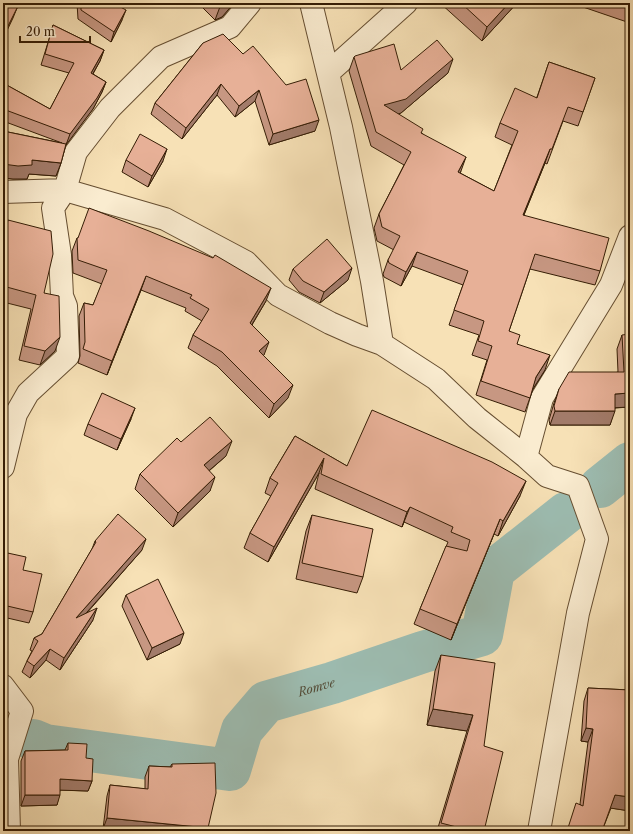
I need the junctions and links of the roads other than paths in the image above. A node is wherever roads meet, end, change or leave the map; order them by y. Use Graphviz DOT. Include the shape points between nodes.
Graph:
graph roads {
  1 [pos="250,3"];
  2 [pos="311,3"];
  3 [pos="406,3"];
  4 [pos="328,73"];
  5 [pos="65,190"];
  6 [pos="3,192"];
  7 [pos="630,236"];
  8 [pos="382,344"];
  9 [pos="526,457"];
  10 [pos="3,466"];
  11 [pos="3,686"];
  12 [pos="9,831"];
  13 [pos="539,831"];
  1 -- 5 [label="street" via="230,27 161,57 110,108 76,152"];
  2 -- 4 [label="street"];
  3 -- 4 [label="street"];
  4 -- 8 [label="street" via="372,281"];
  5 -- 6 [label="street"];
  5 -- 8 [label="street" via="165,219 246,262 278,295 330,323"];
  5 -- 10 [label="street" via="53,208 60,255 62,296 66,306 68,356 28,393 16,414"];
  7 -- 9 [label="street" via="611,285 542,398"];
  8 -- 9 [label="street" via="436,379 477,418"];
  9 -- 13 [label="street" via="547,476 578,486 597,539 578,613"];
  11 -- 12 [label="street" via="22,711 7,759"];
}
